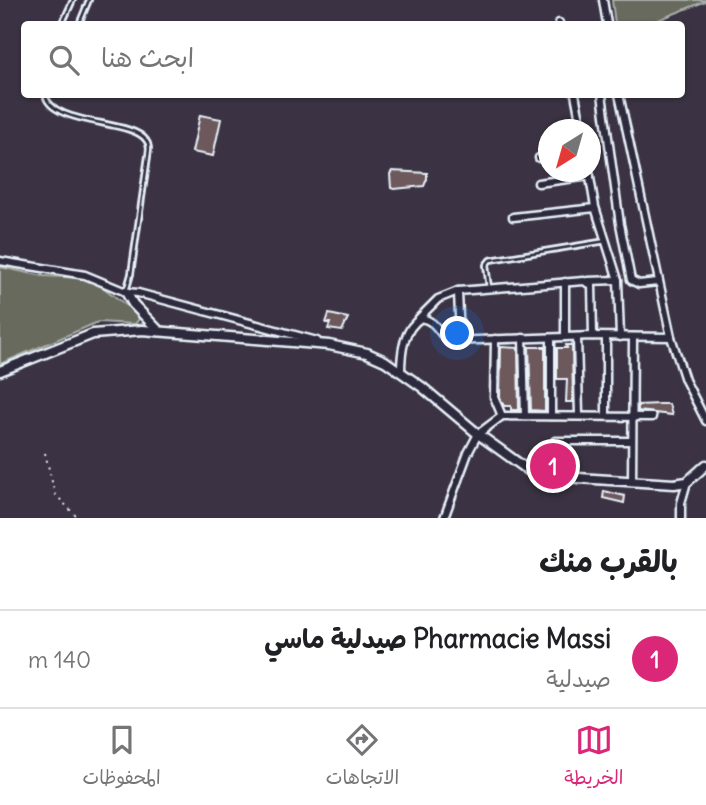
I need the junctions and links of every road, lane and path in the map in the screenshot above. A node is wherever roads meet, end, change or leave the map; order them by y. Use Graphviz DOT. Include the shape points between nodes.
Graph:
graph roads {
  1 [pos="73,0"];
  2 [pos="89,0"];
  3 [pos="603,0"];
  4 [pos="63,21"];
  5 [pos="80,21"];
  6 [pos="606,21"];
  7 [pos="46,98"];
  8 [pos="576,98"];
  9 [pos="603,98"];
  10 [pos="620,98"];
  11 [pos="580,119"];
  12 [pos="544,182"];
  13 [pos="591,182"];
  14 [pos="538,183"];
  15 [pos="595,208"];
  16 [pos="513,217"];
  17 [pos="606,242"];
  18 [pos="0,261"];
  19 [pos="618,280"];
  20 [pos="588,281"];
  21 [pos="565,282"];
  22 [pos="658,282"];
  23 [pos="489,289"];
  24 [pos="458,291"];
  25 [pos="126,292"];
  26 [pos="418,319"];
  27 [pos="159,331"];
  28 [pos="593,336"];
  29 [pos="565,337"];
  30 [pos="577,337"];
  31 [pos="606,337"];
  32 [pos="620,337"];
  33 [pos="633,337"];
  34 [pos="671,337"];
  35 [pos="523,338"];
  36 [pos="551,338"];
  37 [pos="495,339"];
  38 [pos="460,341"];
  39 [pos="329,345"];
  40 [pos="0,371"];
  41 [pos="401,372"];
  42 [pos="579,415"];
  43 [pos="502,416"];
  44 [pos="525,416"];
  45 [pos="551,416"];
  46 [pos="606,416"];
  47 [pos="633,416"];
  48 [pos="652,417"];
  49 [pos="706,421"];
  50 [pos="478,434"];
  51 [pos="555,441"];
  52 [pos="631,441"];
  53 [pos="45,453"];
  54 [pos="706,465"];
  55 [pos="632,482"];
  56 [pos="687,482"];
  57 [pos="78,518"];
  58 [pos="444,518"];
  59 [pos="681,518"];
  1 -- 4 [label="lane"];
  2 -- 5 [label="lane"];
  3 -- 6 [label="street"];
  7 -- 25 [label="lane" via="54,108 134,132 148,142"];
  8 -- 11 [label="street"];
  9 -- 22 [label="street" via="631,280"];
  10 -- 22 [label="street"];
  12 -- 14 [label="street"];
  13 -- 15 [label="street"];
  15 -- 16 [label="street"];
  15 -- 17 [label="street"];
  17 -- 19 [label="street"];
  17 -- 23 [label="lane" via="490,260 486,265"];
  18 -- 25 [label="street" via="85,275"];
  19 -- 20 [label="street"];
  19 -- 32 [label="street"];
  20 -- 21 [label="street"];
  20 -- 28 [label="street" via="592,285"];
  21 -- 23 [label="street"];
  21 -- 29 [label="street"];
  22 -- 34 [label="street"];
  23 -- 24 [label="street"];
  24 -- 26 [label="street" via="438,299"];
  24 -- 38 [label="street"];
  25 -- 27 [label="street"];
  25 -- 39 [label="street"];
  26 -- 38 [label="street" via="439,327 446,339"];
  26 -- 41 [label="street" via="405,341"];
  27 -- 39 [label="street"];
  27 -- 40 [label="street" via="93,334"];
  28 -- 30 [label="street"];
  28 -- 31 [label="street"];
  29 -- 30 [label="street"];
  29 -- 36 [label="street"];
  30 -- 42 [label="street"];
  31 -- 32 [label="street"];
  31 -- 46 [label="street"];
  32 -- 33 [label="street"];
  33 -- 34 [label="street"];
  33 -- 47 [label="street"];
  34 -- 49 [label="street" via="685,380"];
  35 -- 36 [label="street"];
  35 -- 37 [label="street"];
  35 -- 44 [label="street"];
  36 -- 45 [label="street"];
  37 -- 38 [label="street"];
  37 -- 43 [label="street" via="495,397"];
  39 -- 41 [label="street" via="375,355"];
  41 -- 50 [label="street"];
  42 -- 45 [label="street"];
  42 -- 46 [label="street"];
  43 -- 44 [label="street"];
  43 -- 50 [label="street"];
  44 -- 45 [label="street"];
  46 -- 47 [label="street"];
  47 -- 48 [label="street"];
  47 -- 52 [label="street"];
  50 -- 55 [label="street" via="535,473"];
  50 -- 58 [label="street"];
  51 -- 52 [label="street"];
  52 -- 55 [label="street"];
  53 -- 57 [label="path" via="55,494"];
  54 -- 56 [label="street"];
  55 -- 56 [label="street"];
  56 -- 59 [label="street"];
}
